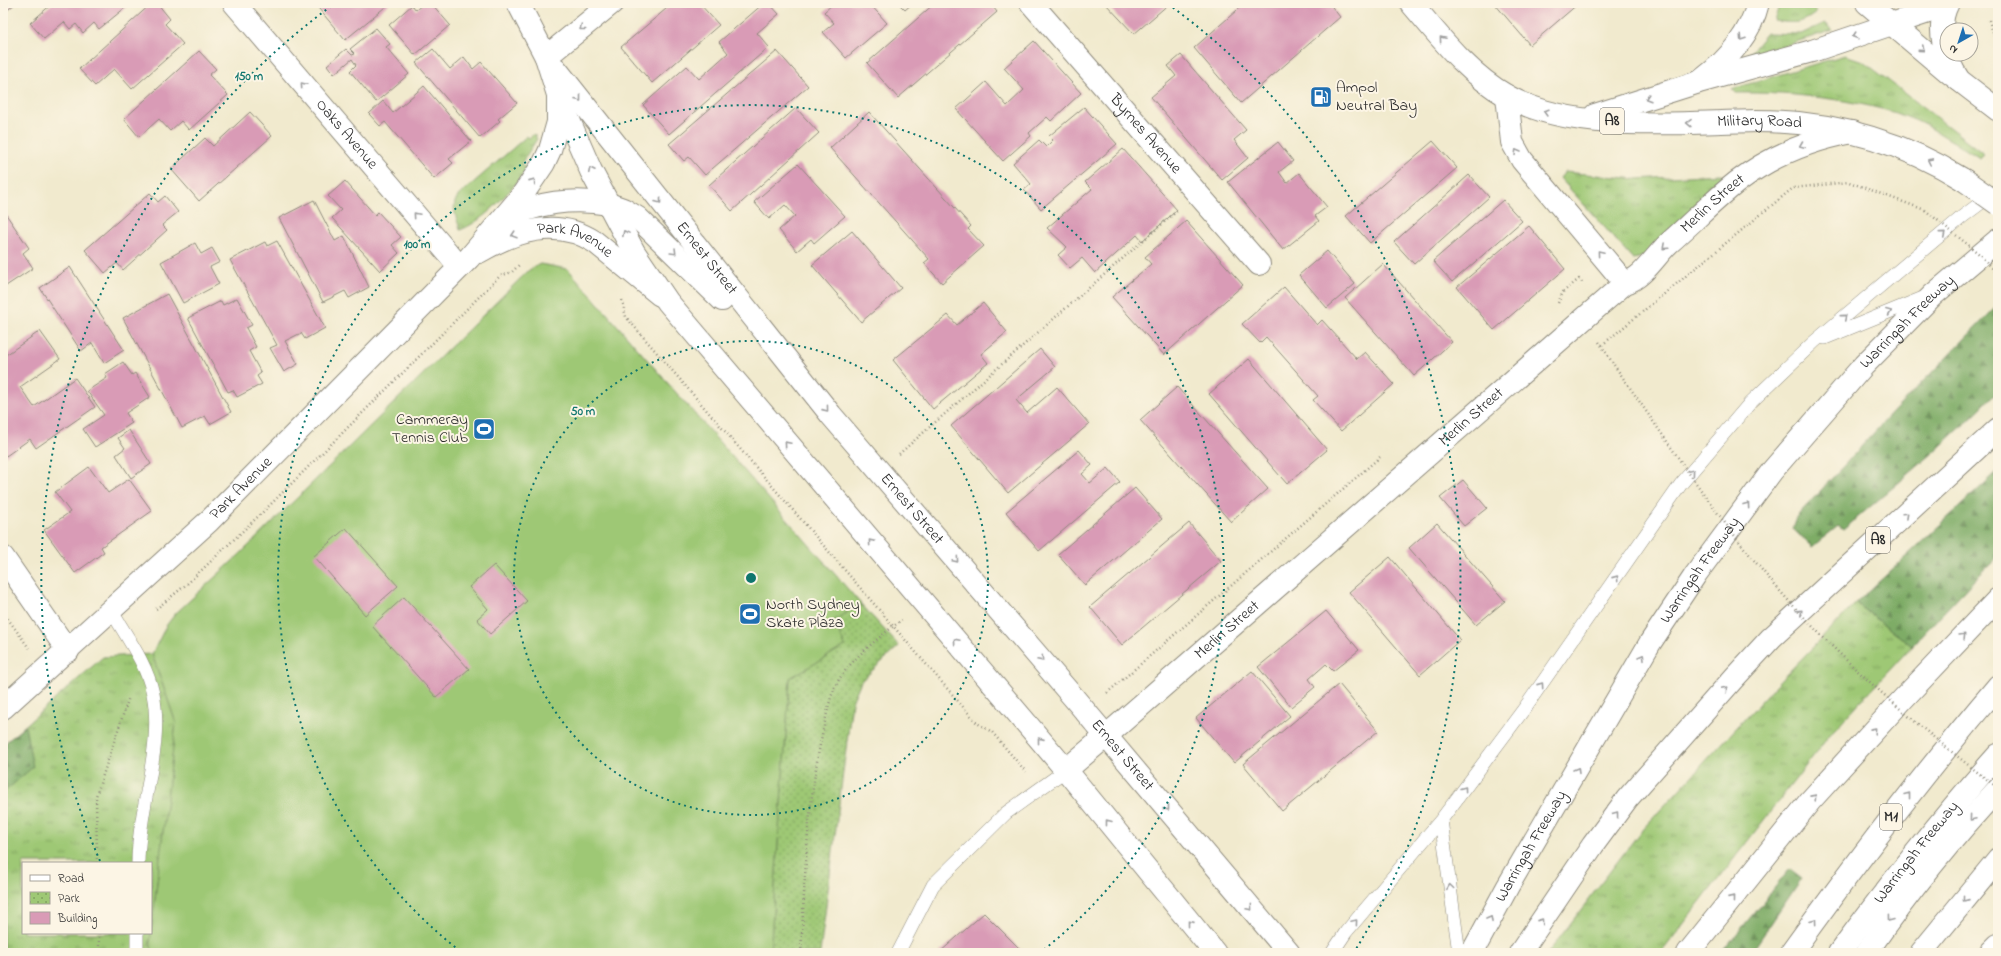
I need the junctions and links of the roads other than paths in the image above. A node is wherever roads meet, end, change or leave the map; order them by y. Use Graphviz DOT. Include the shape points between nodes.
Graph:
graph roads {
  1 [pos="234,3"];
  2 [pos="518,3"];
  3 [pos="612,3"];
  4 [pos="1412,3"];
  5 [pos="1758,3"];
  6 [pos="1867,3"];
  7 [pos="1942,3"];
  8 [pos="1948,3"];
  9 [pos="1035,4"];
  10 [pos="1892,24"];
  11 [pos="546,57"];
  12 [pos="1959,80"];
  13 [pos="1699,82"];
  14 [pos="558,95"];
  15 [pos="1506,96"];
  16 [pos="1998,110"];
  17 [pos="1580,119"];
  18 [pos="1854,132"];
  19 [pos="1998,190"];
  20 [pos="609,204"];
  21 [pos="1998,204"];
  22 [pos="490,232"];
  23 [pos="1998,240"];
  24 [pos="464,262"];
  25 [pos="1259,264"];
  26 [pos="1625,283"];
  27 [pos="1933,294"];
  28 [pos="668,302"];
  29 [pos="1814,342"];
  30 [pos="801,378"];
  31 [pos="1998,429"];
  32 [pos="3,557"];
  33 [pos="1998,599"];
  34 [pos="111,610"];
  35 [pos="68,651"];
  36 [pos="1998,686"];
  37 [pos="3,708"];
  38 [pos="1106,736"];
  39 [pos="1998,755"];
  40 [pos="1066,770"];
  41 [pos="1998,788"];
  42 [pos="1440,820"];
  43 [pos="1998,859"];
  44 [pos="138,862"];
  45 [pos="137,934"];
  46 [pos="1998,945"];
  47 [pos="137,953"];
  48 [pos="898,953"];
  49 [pos="1215,953"];
  50 [pos="1289,953"];
  51 [pos="1332,953"];
  52 [pos="1459,953"];
  53 [pos="1472,953"];
  54 [pos="1520,953"];
  55 [pos="1688,953"];
  56 [pos="1791,953"];
  57 [pos="1839,953"];
  58 [pos="1866,953"];
  59 [pos="1921,953"];
  60 [pos="1990,953"];
  24 -- 1 [label="main road, Oaks Avenue, one-way"];
  2 -- 11 [label="main road, Ernest Street"];
  3 -- 11 [label="main road, one-way"];
  15 -- 4 [label="main road, Military Road / A8, one-way" via="1470,69"];
  5 -- 13 [label="main road, one-way" via="1741,39 1721,64"];
  6 -- 10 [label="main road"];
  7 -- 10 [label="main road" via="1928,12"];
  8 -- 12 [label="main road" via="1943,20 1944,45 1952,69"];
  9 -- 25 [label="main road, Byrnes Avenue"];
  10 -- 12 [label="main road, one-way"];
  10 -- 13 [label="main road, one-way"];
  11 -- 14 [label="main road, Ernest Street"];
  11 -- 30 [label="main road, Ernest Street, one-way"];
  12 -- 16 [label="main road"];
  13 -- 17 [label="main road, one-way"];
  20 -- 14 [label="main road, Ernest Street, one-way" via="591,171"];
  22 -- 14 [label="main road, Park Avenue, one-way" via="521,197 544,163 558,122"];
  17 -- 15 [label="main road, Military Road / A8, one-way" via="1536,109"];
  26 -- 15 [label="main road, one-way" via="1522,160 1512,142"];
  18 -- 17 [label="main road, Military Road / A8, one-way" via="1757,121 1650,123"];
  21 -- 18 [label="main road, Military Road / A8, one-way, bridge" via="1946,169 1908,150"];
  18 -- 26 [label="main road, Merlin Street, one-way" via="1813,141 1756,170 1724,193 1659,253 1635,280"];
  29 -- 19 [label="lane, one-way"];
  20 -- 22 [label="main road, Park Avenue" via="574,202 543,205 514,215"];
  28 -- 20 [label="main road, Ernest Street, one-way" via="634,252"];
  20 -- 30 [label="main road, one-way" via="638,218"];
  22 -- 24 [label="main road, Park Avenue"];
  23 -- 27 [label="main road, Warringah Freeway"];
  28 -- 24 [label="main road, Park Avenue, one-way" via="595,242 570,230 530,230 505,238"];
  24 -- 34 [label="main road, Park Avenue" via="214,515"];
  26 -- 38 [label="main road, Merlin Street"];
  29 -- 27 [label="lane, one-way"];
  53 -- 27 [label="main road, Warringah Freeway, one-way" via="1508,886 1650,643 1696,574 1772,471 1864,365"];
  40 -- 28 [label="main road, Ernest Street, one-way"];
  42 -- 29 [label="lane, one-way" via="1524,709 1681,484 1750,403"];
  30 -- 38 [label="main road, Ernest Street, one-way"];
  54 -- 31 [label="main road, A8, one-way" via="1627,799 1771,638"];
  32 -- 35 [label="main road"];
  55 -- 33 [label="main road, one-way" via="1810,802"];
  34 -- 35 [label="main road, Park Avenue"];
  34 -- 44 [label="lane" via="140,661 153,694 156,724 138,838"];
  35 -- 37 [label="main road, Park Avenue"];
  56 -- 36 [label="main road, M1, one-way" via="1867,848 1941,753"];
  38 -- 40 [label="main road, Merlin Street"];
  38 -- 50 [label="main road, Ernest Street, one-way"];
  39 -- 57 [label="main road, Warringah Freeway" via="1895,876"];
  40 -- 48 [label="lane" via="1006,813 933,885"];
  49 -- 40 [label="main road, Ernest Street, one-way"];
  41 -- 58 [label="main road, Warringah Freeway, one-way" via="1890,919"];
  51 -- 42 [label="lane, one-way" via="1346,932"];
  52 -- 42 [label="lane, one-way"];
  43 -- 59 [label="main road, one-way"];
  45 -- 47 [label="lane"];
  46 -- 60 [label="main road"];
}
